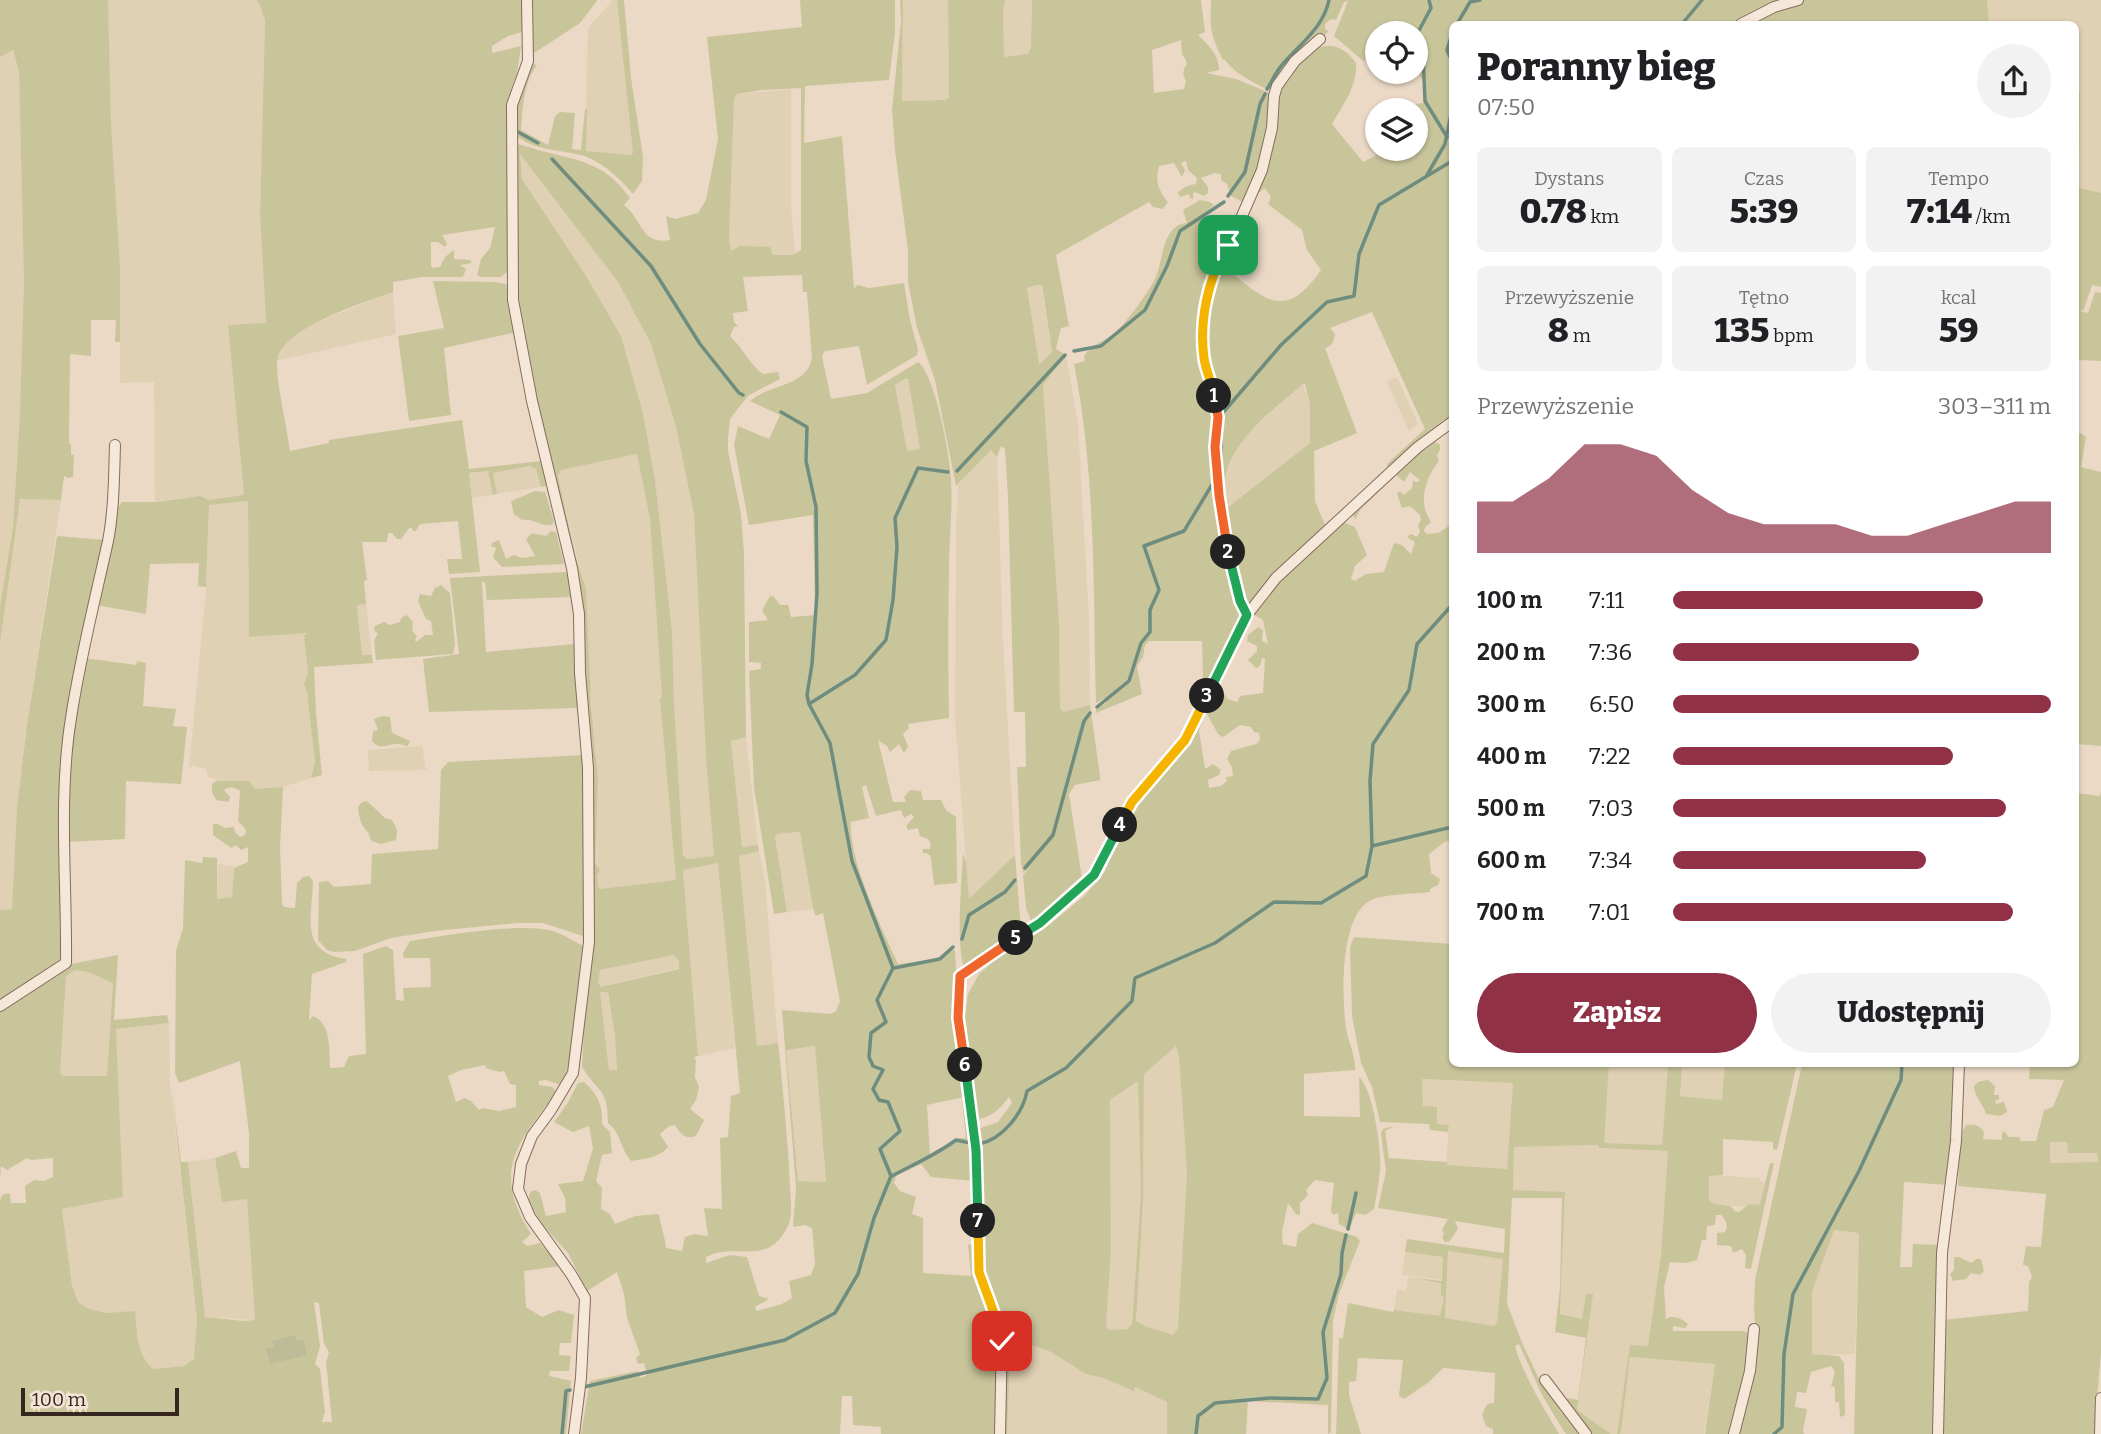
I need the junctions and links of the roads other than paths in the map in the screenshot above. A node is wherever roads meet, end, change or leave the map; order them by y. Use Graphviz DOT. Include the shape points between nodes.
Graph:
graph roads {
  1 [pos="527,0"];
  2 [pos="1798,0"];
  3 [pos="1747,21"];
  4 [pos="1320,39"];
  5 [pos="1449,424"];
  6 [pos="115,445"];
  7 [pos="1247,615"];
  8 [pos="0,1006"];
  9 [pos="1959,1067"];
  10 [pos="1754,1329"];
  11 [pos="1545,1380"];
  12 [pos="2101,1398"];
  13 [pos="574,1434"];
  14 [pos="1000,1434"];
  15 [pos="1586,1434"];
  16 [pos="1734,1434"];
  17 [pos="1938,1434"];
  18 [pos="2100,1434"];
  1 -- 13 [label="street" via="528,61 512,105 513,300 579,614 588,768 589,942 573,1073 532,1136 518,1189 530,1217 585,1298"];
  2 -- 3 [label="street"];
  4 -- 7 [label="street" via="1295,61 1277,86 1262,170 1236,232 1216,265 1203,329 1204,360 1218,417 1219,495 1228,553"];
  5 -- 7 [label="street" via="1418,447 1276,578"];
  6 -- 8 [label="street" via="113,506 70,719 64,782 66,963"];
  7 -- 14 [label="street" via="1185,740 1132,802 1094,875 1040,923 960,976 958,1018 976,1150 979,1272 1002,1335"];
  9 -- 17 [label="street" via="1956,1141 1942,1253"];
  10 -- 16 [label="street" via="1750,1371"];
  11 -- 15 [label="street"];
  12 -- 18 [label="street"];
}
